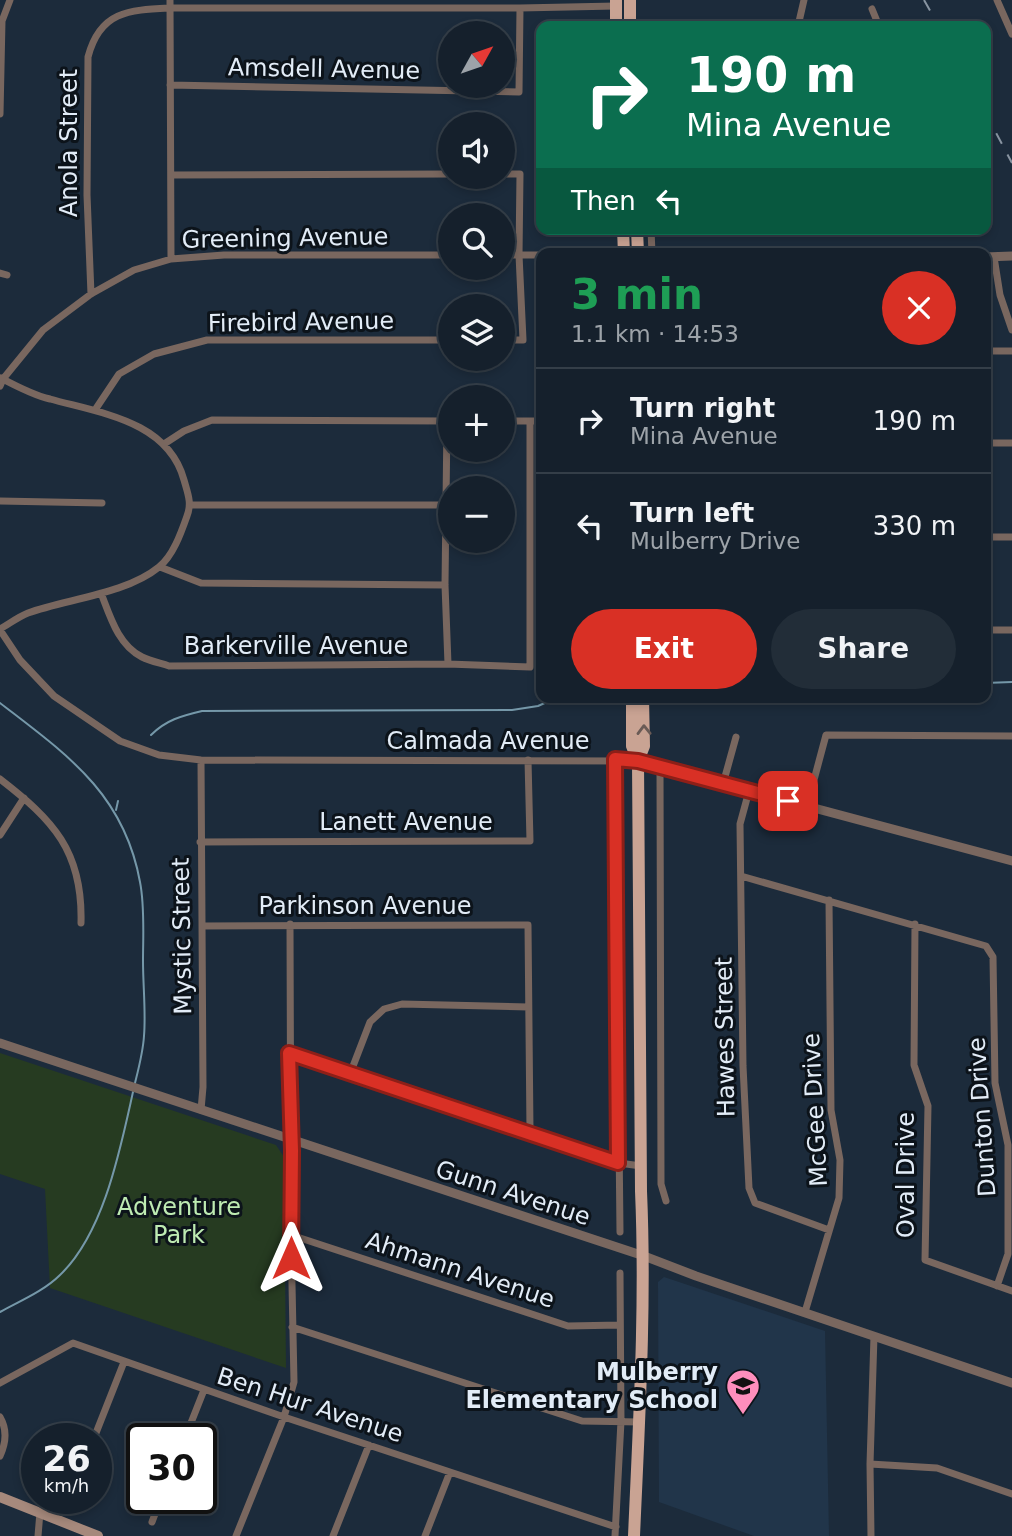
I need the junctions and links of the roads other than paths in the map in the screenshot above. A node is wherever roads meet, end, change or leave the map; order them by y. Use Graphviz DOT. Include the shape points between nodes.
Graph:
graph roads {
  1 [pos="10,0"];
  2 [pos="804,0"];
  3 [pos="997,0"];
  4 [pos="616,3"];
  5 [pos="630,3"];
  6 [pos="170,4"];
  7 [pos="478,4"];
  8 [pos="520,8"];
  9 [pos="872,9"];
  10 [pos="616,21"];
  11 [pos="630,21"];
  12 [pos="799,21"];
  13 [pos="877,21"];
  14 [pos="1012,34"];
  15 [pos="0,80"];
  16 [pos="170,85"];
  17 [pos="0,114"];
  18 [pos="438,174"];
  19 [pos="515,174"];
  20 [pos="171,175"];
  21 [pos="438,255"];
  22 [pos="515,255"];
  23 [pos="519,255"];
  24 [pos="536,255"];
  25 [pos="1012,256"];
  26 [pos="991,257"];
  27 [pos="171,259"];
  28 [pos="991,264"];
  29 [pos="91,294"];
  30 [pos="1012,330"];
  31 [pos="438,340"];
  32 [pos="515,340"];
  33 [pos="991,351"];
  34 [pos="1012,351"];
  35 [pos="1,381"];
  36 [pos="94,410"];
  37 [pos="438,421"];
  38 [pos="515,421"];
  39 [pos="530,421"];
  40 [pos="536,421"];
  41 [pos="991,443"];
  42 [pos="1012,443"];
  43 [pos="164,444"];
  44 [pos="0,501"];
  45 [pos="102,503"];
  46 [pos="191,505"];
  47 [pos="438,505"];
  48 [pos="991,537"];
  49 [pos="1012,537"];
  50 [pos="446,553"];
  51 [pos="160,566"];
  52 [pos="445,585"];
  53 [pos="101,593"];
  54 [pos="991,629"];
  55 [pos="0,630"];
  56 [pos="1012,630"];
  57 [pos="448,664"];
  58 [pos="632,703"];
  59 [pos="643,703"];
  60 [pos="1012,736"];
  61 [pos="736,737"];
  62 [pos="615,759"];
  63 [pos="201,760"];
  64 [pos="528,760"];
  65 [pos="638,761"];
  66 [pos="660,767"];
  67 [pos="0,779"];
  68 [pos="723,783"];
  69 [pos="750,791"];
  70 [pos="24,798"];
  71 [pos="807,806"];
  72 [pos="0,835"];
  73 [pos="200,842"];
  74 [pos="1012,861"];
  75 [pos="741,876"];
  76 [pos="829,900"];
  77 [pos="81,923"];
  78 [pos="290,924"];
  79 [pos="915,924"];
  80 [pos="202,926"];
  81 [pos="528,1007"];
  82 [pos="0,1042"];
  83 [pos="289,1053"];
  84 [pos="349,1073"];
  85 [pos="201,1110"];
  86 [pos="530,1132"];
  87 [pos="291,1140"];
  88 [pos="618,1163"];
  89 [pos="641,1166"];
  90 [pos="666,1200"];
  91 [pos="829,1230"];
  92 [pos="620,1232"];
  93 [pos="290,1236"];
  94 [pos="644,1256"];
  95 [pos="620,1273"];
  96 [pos="998,1286"];
  97 [pos="1012,1291"];
  98 [pos="805,1312"];
  99 [pos="620,1325"];
  100 [pos="292,1326"];
  101 [pos="874,1336"];
  102 [pos="124,1362"];
  103 [pos="0,1383"];
  104 [pos="1012,1383"];
  105 [pos="204,1390"];
  106 [pos="0,1416"];
  107 [pos="284,1417"];
  108 [pos="621,1421"];
  109 [pos="640,1422"];
  110 [pos="100,1423"];
  111 [pos="190,1423"];
  112 [pos="369,1445"];
  113 [pos="0,1456"];
  114 [pos="870,1464"];
  115 [pos="450,1472"];
  116 [pos="1012,1494"];
  117 [pos="0,1497"];
  118 [pos="21,1505"];
  119 [pos="40,1514"];
  120 [pos="45,1514"];
  121 [pos="155,1514"];
  122 [pos="152,1522"];
  123 [pos="616,1527"];
  124 [pos="38,1536"];
  125 [pos="97,1536"];
  126 [pos="236,1536"];
  127 [pos="333,1536"];
  128 [pos="425,1536"];
  129 [pos="615,1536"];
  130 [pos="634,1536"];
  131 [pos="871,1536"];
  1 -- 15 [label="street" via="2,21"];
  2 -- 12 [label="street"];
  3 -- 14 [label="street"];
  4 -- 5 [label="street, Anola Street"];
  4 -- 8 [label="street, Anola Street"];
  4 -- 10 [label="main road"];
  5 -- 11 [label="main road"];
  6 -- 7 [label="street, Anola Street"];
  6 -- 16 [label="street"];
  6 -- 29 [label="street, Anola Street" via="121,12 99,32 90,48 87,195"];
  7 -- 8 [label="street, Anola Street"];
  8 -- 16 [label="street, Amsdell Avenue" via="519,92"];
  9 -- 13 [label="street"];
  15 -- 17 [label="street"];
  16 -- 20 [label="street"];
  18 -- 20 [label="street"];
  19 -- 23 [label="street" via="520,174"];
  20 -- 27 [label="street"];
  21 -- 27 [label="street, Greening Avenue"];
  22 -- 23 [label="street"];
  23 -- 24 [label="street"];
  23 -- 32 [label="street" via="523,340"];
  25 -- 26 [label="street"];
  27 -- 29 [label="street, Greening Avenue" via="134,270"];
  28 -- 30 [label="street"];
  29 -- 35 [label="street, Greening Avenue" via="43,330"];
  31 -- 36 [label="street, Firebird Avenue" via="207,340 155,354 119,374"];
  33 -- 34 [label="street"];
  35 -- 36 [label="street"];
  36 -- 43 [label="street" via="137,425"];
  37 -- 43 [label="street" via="212,420"];
  38 -- 39 [label="street"];
  39 -- 40 [label="street"];
  39 -- 57 [label="street, Barkerville Avenue" via="530,667"];
  41 -- 42 [label="street"];
  43 -- 46 [label="street" via="181,469"];
  44 -- 45 [label="street"];
  46 -- 47 [label="street"];
  46 -- 51 [label="street" via="179,538"];
  48 -- 49 [label="street"];
  50 -- 52 [label="street"];
  51 -- 52 [label="street" via="201,583"];
  51 -- 53 [label="street"];
  52 -- 57 [label="street"];
  53 -- 55 [label="street" via="26,614"];
  53 -- 57 [label="street, Barkerville Avenue" via="126,644 142,657 169,666"];
  54 -- 56 [label="street"];
  55 -- 63 [label="street, Calmada Avenue" via="20,660 54,696 120,741 159,755"];
  58 -- 65 [label="main road" via="632,746"];
  65 -- 59 [label="main road, one-way" via="644,746"];
  60 -- 71 [label="street" via="826,735"];
  61 -- 68 [label="street"];
  62 -- 64 [label="street, Calmada Avenue"];
  62 -- 65 [label="street, Calmada Avenue"];
  62 -- 88 [label="street"];
  63 -- 64 [label="street, Calmada Avenue"];
  63 -- 73 [label="street, Mystic Street"];
  64 -- 73 [label="street, Lanett Avenue" via="530,841"];
  65 -- 66 [label="street, Calmada Avenue"];
  65 -- 89 [label="main road"];
  66 -- 68 [label="street, Calmada Avenue"];
  66 -- 90 [label="street" via="661,1184"];
  67 -- 70 [label="street"];
  68 -- 69 [label="street, Calmada Avenue"];
  69 -- 71 [label="street, Calmada Avenue"];
  69 -- 75 [label="street, Hawes Street" via="740,824"];
  70 -- 72 [label="street"];
  70 -- 77 [label="street" via="44,816 69,853 82,898"];
  71 -- 74 [label="street, Calmada Avenue"];
  73 -- 80 [label="street, Mystic Street"];
  75 -- 76 [label="street"];
  75 -- 91 [label="street, Hawes Street" via="749,1188 755,1203"];
  76 -- 79 [label="street"];
  76 -- 91 [label="street, McGee Drive" via="831,1110 840,1160 839,1198"];
  78 -- 80 [label="street, Parkinson Avenue"];
  78 -- 81 [label="street, Parkinson Avenue" via="528,925"];
  78 -- 83 [label="street"];
  79 -- 96 [label="street, Oval Drive" via="914,1065 928,1106 925,1260"];
  79 -- 96 [label="street, Dunton Drive" via="986,946 993,957 995,1083 1008,1145 1008,1254"];
  80 -- 85 [label="street, Mystic Street"];
  81 -- 84 [label="street" via="402,1004 384,1009 370,1022"];
  81 -- 86 [label="street"];
  82 -- 85 [label="street, Gunn Avenue"];
  83 -- 84 [label="street"];
  83 -- 87 [label="street"];
  84 -- 86 [label="street"];
  85 -- 87 [label="street, Gunn Avenue"];
  86 -- 88 [label="street"];
  87 -- 93 [label="street"];
  87 -- 94 [label="street, Gunn Avenue"];
  88 -- 89 [label="street"];
  88 -- 92 [label="street"];
  89 -- 94 [label="main road"];
  91 -- 98 [label="street, McGee Drive"];
  93 -- 99 [label="street, Ahmann Avenue" via="568,1326"];
  93 -- 100 [label="street"];
  94 -- 98 [label="street, Gunn Avenue"];
  94 -- 109 [label="main road"];
  95 -- 99 [label="street"];
  96 -- 97 [label="street"];
  98 -- 101 [label="street, Gunn Avenue"];
  99 -- 108 [label="street"];
  100 -- 107 [label="street" via="294,1382"];
  100 -- 108 [label="street" via="582,1421"];
  101 -- 104 [label="street, Gunn Avenue"];
  101 -- 114 [label="street"];
  102 -- 103 [label="street, Ben Hur Avenue" via="73,1343"];
  102 -- 105 [label="street, Ben Hur Avenue"];
  102 -- 110 [label="street"];
  105 -- 107 [label="street, Ben Hur Avenue"];
  105 -- 111 [label="street"];
  106 -- 113 [label="street" via="5,1446"];
  107 -- 112 [label="street, Ben Hur Avenue"];
  107 -- 126 [label="street"];
  108 -- 109 [label="street"];
  108 -- 123 [label="street"];
  109 -- 130 [label="main road"];
  112 -- 115 [label="street, Ben Hur Avenue"];
  112 -- 127 [label="street"];
  114 -- 116 [label="street" via="937,1468"];
  114 -- 131 [label="street"];
  115 -- 123 [label="street, Ben Hur Avenue"];
  115 -- 128 [label="street"];
  117 -- 118 [label="main road"];
  119 -- 124 [label="street"];
  120 -- 125 [label="main road"];
  121 -- 122 [label="street"];
  123 -- 129 [label="street"];
}
